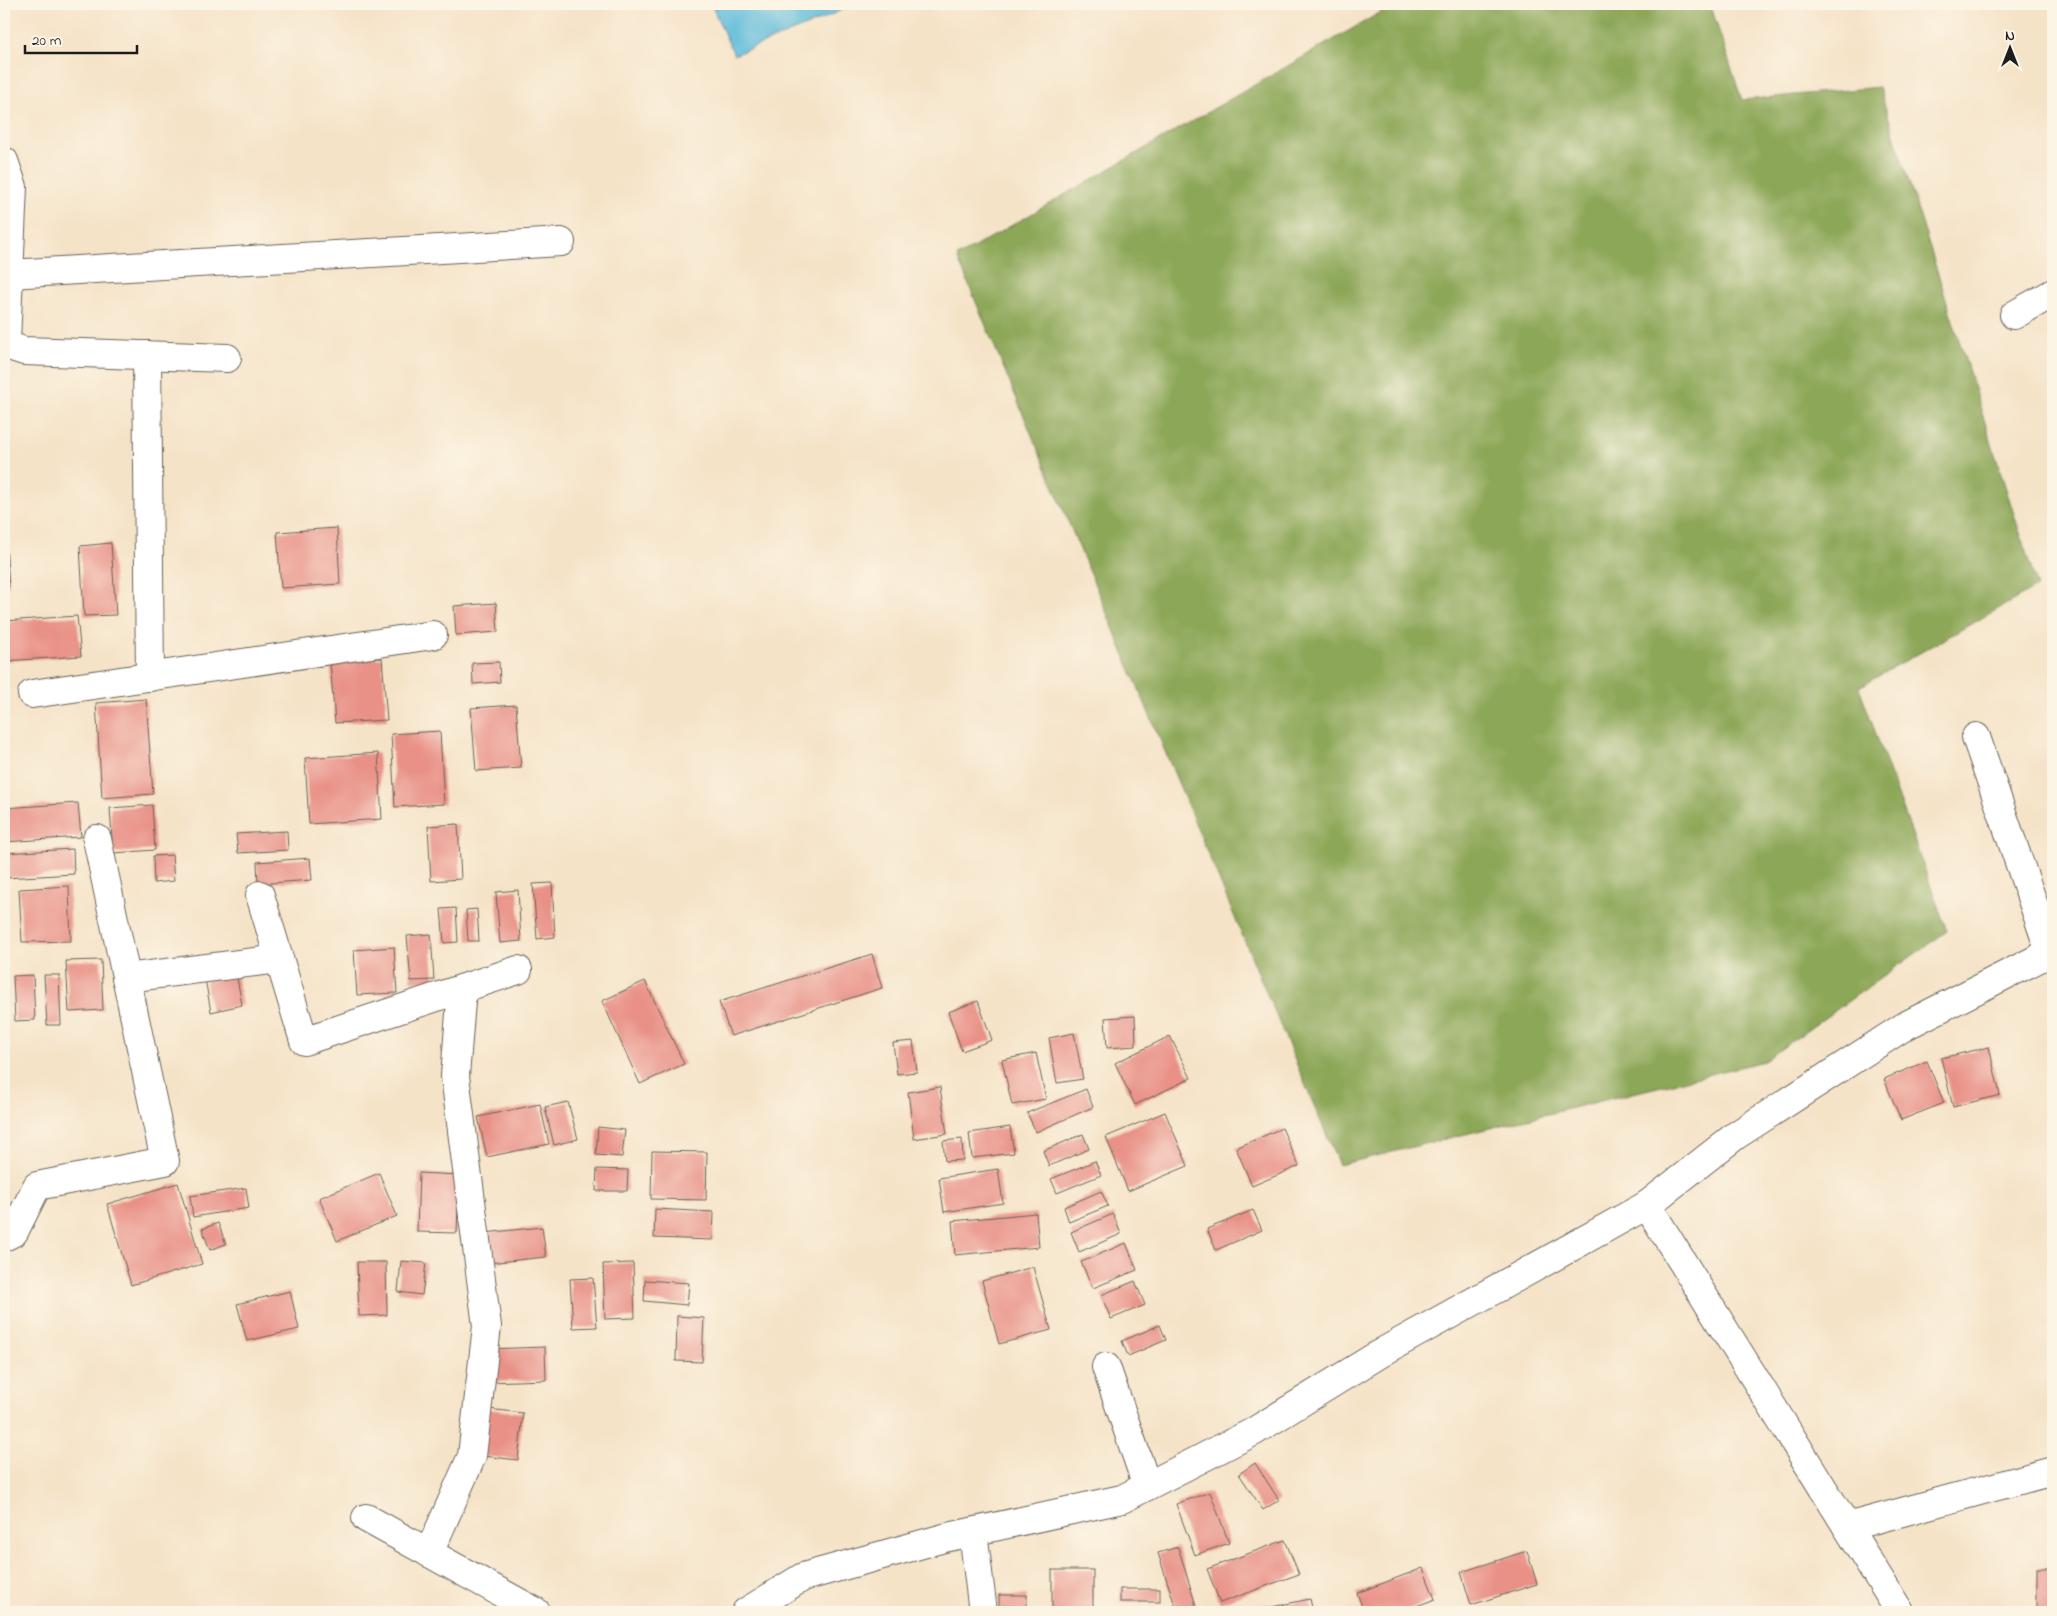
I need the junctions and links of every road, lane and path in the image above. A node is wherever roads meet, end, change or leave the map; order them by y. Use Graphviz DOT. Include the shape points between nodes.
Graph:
graph roads {
  1 [pos="4,161"];
  2 [pos="561,242"];
  3 [pos="9,274"];
  4 [pos="2053,293"];
  5 [pos="2014,315"];
  6 [pos="147,355"];
  7 [pos="227,358"];
  8 [pos="433,634"];
  9 [pos="150,677"];
  10 [pos="32,694"];
  11 [pos="1976,736"];
  12 [pos="97,839"];
  13 [pos="260,895"];
  14 [pos="2052,952"];
  15 [pos="279,959"];
  16 [pos="518,970"];
  17 [pos="126,978"];
  18 [pos="462,989"];
  19 [pos="1647,1205"];
  20 [pos="4,1237"];
  21 [pos="1106,1367"];
  22 [pos="2053,1471"];
  23 [pos="1147,1486"];
  24 [pos="366,1518"];
  25 [pos="1847,1527"];
  26 [pos="973,1532"];
  27 [pos="429,1553"];
  28 [pos="536,1612"];
  29 [pos="746,1612"];
  30 [pos="983,1612"];
  31 [pos="1900,1612"];
  1 -- 3 [label="street" via="13,187"];
  2 -- 3 [label="street"];
  3 -- 6 [label="street" via="8,346 24,352"];
  4 -- 5 [label="street"];
  6 -- 7 [label="street"];
  6 -- 9 [label="street"];
  8 -- 9 [label="street"];
  9 -- 10 [label="street"];
  11 -- 14 [label="street"];
  12 -- 17 [label="street"];
  13 -- 15 [label="street"];
  14 -- 19 [label="street" via="1905,1026 1735,1136"];
  15 -- 17 [label="street"];
  15 -- 18 [label="street" via="304,1041"];
  16 -- 18 [label="street"];
  17 -- 20 [label="street" via="165,1161 37,1186 14,1232"];
  18 -- 27 [label="street" via="455,1076 487,1326 472,1456"];
  19 -- 23 [label="street" via="1386,1350 1253,1432"];
  19 -- 25 [label="street"];
  21 -- 23 [label="street"];
  22 -- 25 [label="street"];
  23 -- 26 [label="street" via="1122,1499"];
  24 -- 27 [label="street"];
  25 -- 31 [label="street"];
  26 -- 29 [label="street" via="803,1577"];
  26 -- 30 [label="street"];
  27 -- 28 [label="street"];
}
